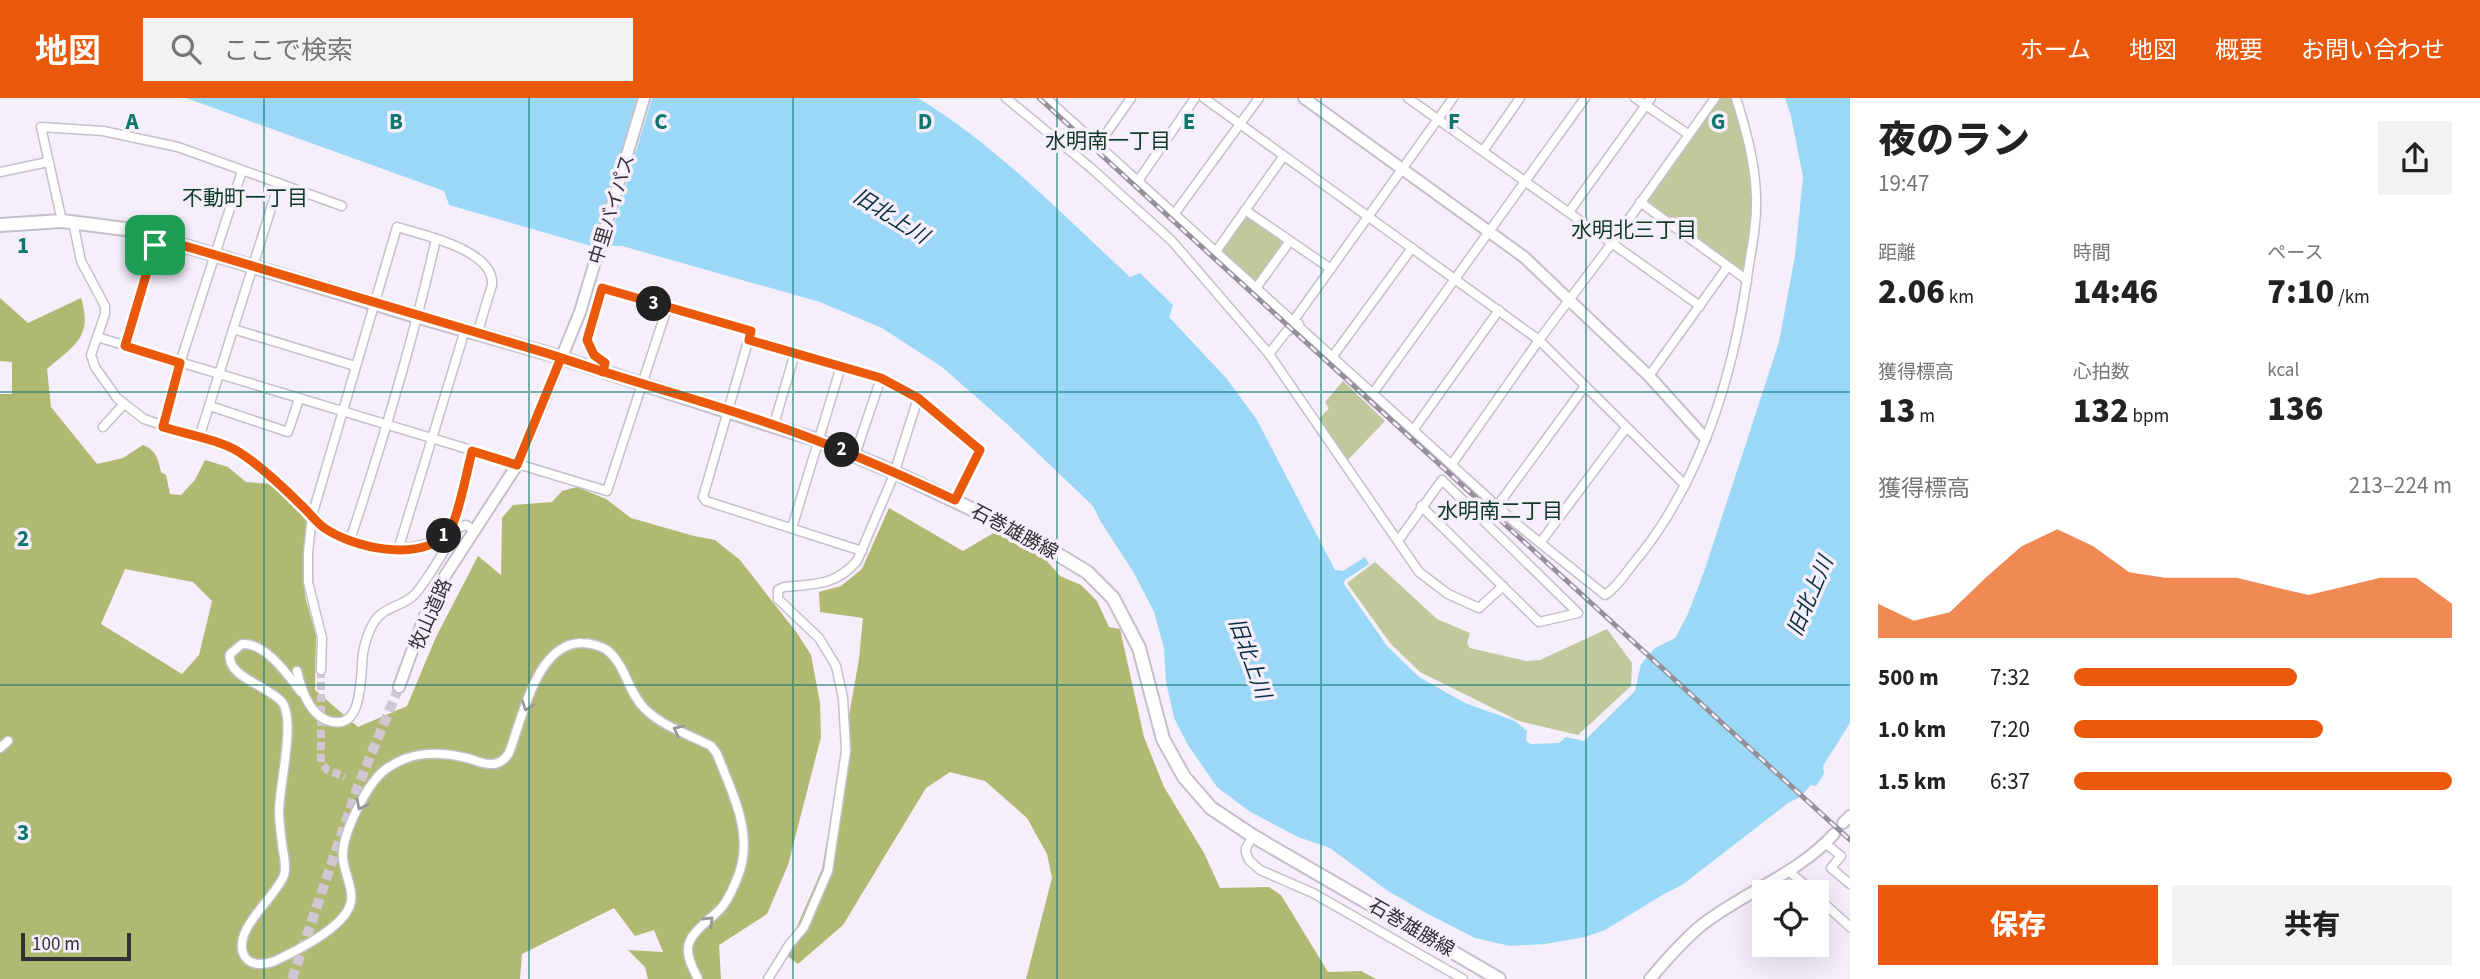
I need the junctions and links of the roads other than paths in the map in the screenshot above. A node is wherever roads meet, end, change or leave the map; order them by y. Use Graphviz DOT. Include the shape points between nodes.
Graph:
graph roads {
  1 [pos="644,98"];
  2 [pos="1006,98"];
  3 [pos="1046,98"];
  4 [pos="1131,98"];
  5 [pos="1195,98"];
  6 [pos="1204,98"];
  7 [pos="1259,98"];
  8 [pos="1304,98"];
  9 [pos="1408,98"];
  10 [pos="1453,98"];
  11 [pos="1520,98"];
  12 [pos="1585,98"];
  13 [pos="1635,98"];
  14 [pos="1715,98"];
  15 [pos="1736,98"];
  16 [pos="1648,102"];
  17 [pos="1438,119"];
  18 [pos="1239,125"];
  19 [pos="1688,134"];
  20 [pos="1098,145"];
  21 [pos="1483,152"];
  22 [pos="1283,157"];
  23 [pos="48,162"];
  24 [pos="1403,169"];
  25 [pos="242,171"];
  26 [pos="0,172"];
  27 [pos="1138,181"];
  28 [pos="1525,181"];
  29 [pos="279,183"];
  30 [pos="1640,202"];
  31 [pos="342,206"];
  32 [pos="1245,210"];
  33 [pos="1569,212"];
  34 [pos="1175,213"];
  35 [pos="1368,216"];
  36 [pos="68,221"];
  37 [pos="0,225"];
  38 [pos="1490,230"];
  39 [pos="158,238"];
  40 [pos="436,239"];
  41 [pos="1290,241"];
  42 [pos="1612,243"];
  43 [pos="1412,248"];
  44 [pos="1217,250"];
  45 [pos="213,254"];
  46 [pos="252,266"];
  47 [pos="1728,266"];
  48 [pos="1331,269"];
  49 [pos="1454,278"];
  50 [pos="1748,280"];
  51 [pos="1256,288"];
  52 [pos="1570,298"];
  53 [pos="373,303"];
  54 [pos="1700,306"];
  55 [pos="667,308"];
  56 [pos="1499,310"];
  57 [pos="419,317"];
  58 [pos="1297,322"];
  59 [pos="233,328"];
  60 [pos="471,332"];
  61 [pos="97,337"];
  62 [pos="749,340"];
  63 [pos="1539,340"];
  64 [pos="125,346"];
  65 [pos="795,353"];
  66 [pos="1269,354"];
  67 [pos="1334,356"];
  68 [pos="561,358"];
  69 [pos="180,363"];
  70 [pos="355,366"];
  71 [pos="841,366"];
  72 [pos="603,372"];
  73 [pos="219,376"];
  74 [pos="1649,376"];
  75 [pos="881,378"];
  76 [pos="642,385"];
  77 [pos="1585,386"];
  78 [pos="1373,393"];
  79 [pos="918,398"];
  80 [pos="299,399"];
  81 [pos="124,404"];
  82 [pos="210,406"];
  83 [pos="727,410"];
  84 [pos="342,412"];
  85 [pos="774,425"];
  86 [pos="388,426"];
  87 [pos="103,427"];
  88 [pos="163,427"];
  89 [pos="1626,428"];
  90 [pos="1414,429"];
  91 [pos="199,438"];
  92 [pos="1705,438"];
  93 [pos="432,439"];
  94 [pos="817,440"];
  95 [pos="472,451"];
  96 [pos="855,455"];
  97 [pos="1452,464"];
  98 [pos="517,465"];
  99 [pos="894,472"];
  100 [pos="1685,485"];
  101 [pos="955,500"];
  102 [pos="1498,505"];
  103 [pos="1421,506"];
  104 [pos="312,516"];
  105 [pos="792,528"];
  106 [pos="475,531"];
  107 [pos="350,540"];
  108 [pos="1398,541"];
  109 [pos="1540,542"];
  110 [pos="398,550"];
  111 [pos="862,551"];
  112 [pos="1503,586"];
  113 [pos="321,670"];
  114 [pos="297,671"];
  115 [pos="399,687"];
  116 [pos="301,692"];
  117 [pos="8,741"];
  118 [pos="0,748"];
  119 [pos="1833,834"];
  120 [pos="1253,836"];
  121 [pos="1825,843"];
  122 [pos="1790,872"];
  123 [pos="1799,880"];
  124 [pos="1850,884"];
  125 [pos="1829,907"];
  126 [pos="1850,927"];
  127 [pos="698,979"];
  128 [pos="768,979"];
  129 [pos="1464,979"];
  130 [pos="1499,979"];
  131 [pos="1650,979"];
  1 -- 68 [label="street, 中里バイパス" via="580,312"];
  2 -- 66 [label="street" via="1171,241"];
  3 -- 20 [label="street"];
  4 -- 20 [label="street"];
  5 -- 27 [label="street"];
  6 -- 18 [label="street"];
  7 -- 18 [label="street"];
  8 -- 24 [label="street"];
  9 -- 17 [label="street"];
  10 -- 17 [label="street"];
  11 -- 21 [label="street"];
  12 -- 28 [label="street"];
  13 -- 16 [label="street"];
  14 -- 19 [label="street"];
  15 -- 50 [label="street" via="1753,160 1756,198"];
  16 -- 19 [label="street"];
  16 -- 33 [label="street"];
  17 -- 21 [label="street"];
  17 -- 24 [label="street"];
  18 -- 22 [label="street"];
  18 -- 34 [label="street"];
  19 -- 30 [label="street"];
  20 -- 27 [label="street"];
  21 -- 28 [label="street"];
  22 -- 32 [label="street"];
  22 -- 35 [label="street"];
  23 -- 25 [label="street" via="41,127 115,133 177,147"];
  23 -- 26 [label="street"];
  23 -- 36 [label="street"];
  24 -- 35 [label="street"];
  24 -- 38 [label="street"];
  25 -- 29 [label="street"];
  25 -- 45 [label="street"];
  27 -- 34 [label="street"];
  28 -- 33 [label="street"];
  28 -- 38 [label="street"];
  29 -- 31 [label="street"];
  29 -- 46 [label="street"];
  30 -- 42 [label="street"];
  30 -- 47 [label="street"];
  32 -- 41 [label="street"];
  32 -- 44 [label="street"];
  33 -- 42 [label="street"];
  34 -- 44 [label="street"];
  35 -- 43 [label="street"];
  35 -- 48 [label="street"];
  36 -- 37 [label="main road, 石巻雄勝線"];
  36 -- 39 [label="main road, 石巻雄勝線"];
  36 -- 61 [label="street" via="81,261 104,306"];
  38 -- 49 [label="street"];
  38 -- 52 [label="street"];
  39 -- 45 [label="main road, 石巻雄勝線"];
  39 -- 64 [label="street"];
  40 -- 53 [label="street" via="397,227"];
  40 -- 57 [label="street"];
  40 -- 60 [label="street" via="459,247 490,271 492,285"];
  41 -- 48 [label="street"];
  41 -- 51 [label="street"];
  42 -- 52 [label="street"];
  42 -- 54 [label="street"];
  43 -- 49 [label="street"];
  43 -- 67 [label="street"];
  44 -- 51 [label="street"];
  45 -- 46 [label="main road, 石巻雄勝線"];
  45 -- 69 [label="street"];
  46 -- 53 [label="main road, 石巻雄勝線"];
  46 -- 59 [label="street"];
  47 -- 50 [label="street"];
  47 -- 54 [label="street"];
  48 -- 58 [label="street"];
  49 -- 56 [label="street"];
  49 -- 78 [label="street"];
  50 -- 92 [label="street" via="1741,320"];
  51 -- 58 [label="street"];
  52 -- 63 [label="street"];
  52 -- 74 [label="street"];
  53 -- 57 [label="main road, 石巻雄勝線"];
  53 -- 70 [label="street"];
  54 -- 74 [label="street"];
  55 -- 62 [label="street" via="751,331"];
  55 -- 72 [label="street" via="602,288 587,340 594,355 605,363"];
  55 -- 76 [label="street"];
  56 -- 63 [label="street"];
  56 -- 90 [label="street"];
  57 -- 60 [label="main road, 石巻雄勝線"];
  57 -- 86 [label="street"];
  58 -- 66 [label="street"];
  58 -- 67 [label="street"];
  59 -- 70 [label="street"];
  59 -- 73 [label="street"];
  60 -- 68 [label="main road, 石巻雄勝線"];
  60 -- 93 [label="street"];
  61 -- 64 [label="street"];
  61 -- 81 [label="street" via="92,360 108,389"];
  62 -- 65 [label="street"];
  62 -- 83 [label="street"];
  63 -- 77 [label="street"];
  63 -- 97 [label="street"];
  64 -- 69 [label="street"];
  65 -- 71 [label="street"];
  65 -- 85 [label="street"];
  66 -- 108 [label="street"];
  67 -- 78 [label="street"];
  68 -- 72 [label="main road, 石巻雄勝線"];
  68 -- 98 [label="street, 牧山道路"];
  69 -- 73 [label="street"];
  69 -- 88 [label="street"];
  70 -- 84 [label="street"];
  71 -- 75 [label="street"];
  71 -- 94 [label="street"];
  72 -- 76 [label="main road, 石巻雄勝線"];
  73 -- 80 [label="street"];
  73 -- 82 [label="street"];
  74 -- 92 [label="street"];
  75 -- 79 [label="street"];
  75 -- 96 [label="street"];
  76 -- 83 [label="main road, 石巻雄勝線"];
  76 -- 98 [label="street" via="607,491"];
  77 -- 89 [label="street"];
  77 -- 102 [label="street"];
  78 -- 90 [label="street"];
  79 -- 99 [label="street"];
  79 -- 101 [label="street" via="980,450"];
  80 -- 82 [label="street" via="288,432"];
  80 -- 84 [label="street"];
  81 -- 87 [label="street"];
  81 -- 88 [label="street"];
  82 -- 91 [label="street"];
  83 -- 85 [label="main road, 石巻雄勝線"];
  83 -- 105 [label="street" via="703,497"];
  84 -- 86 [label="street"];
  84 -- 104 [label="street"];
  85 -- 94 [label="main road, 石巻雄勝線"];
  86 -- 93 [label="street"];
  86 -- 107 [label="street"];
  88 -- 91 [label="street"];
  89 -- 100 [label="street"];
  89 -- 109 [label="street"];
  90 -- 97 [label="street"];
  91 -- 104 [label="street" via="238,451"];
  92 -- 100 [label="street"];
  93 -- 95 [label="street"];
  93 -- 110 [label="street"];
  94 -- 96 [label="main road, 石巻雄勝線"];
  94 -- 105 [label="street"];
  95 -- 98 [label="street"];
  95 -- 110 [label="street" via="451,530 439,541"];
  96 -- 99 [label="main road, 石巻雄勝線"];
  97 -- 102 [label="street"];
  98 -- 106 [label="street, 牧山道路"];
  99 -- 101 [label="main road, 石巻雄勝線"];
  99 -- 111 [label="street"];
  100 -- 109 [label="street" via="1651,543 1605,595"];
  101 -- 120 [label="main road, 石巻雄勝線" via="1056,552 1102,585 1134,635 1157,722 1184,777 1211,808"];
  102 -- 109 [label="street"];
  103 -- 108 [label="street"];
  103 -- 112 [label="street"];
  103 -- 112 [label="street" via="1441,480 1578,613 1539,622"];
  104 -- 107 [label="street"];
  104 -- 113 [label="street" via="308,582 322,638"];
  105 -- 111 [label="street"];
  106 -- 115 [label="street, 牧山道路" via="443,579"];
  106 -- 116 [label="street" via="466,525 458,528 415,594 384,611 373,623 353,714 341,722 323,718"];
  107 -- 110 [label="street"];
  108 -- 112 [label="street" via="1426,578 1479,608"];
  111 -- 128 [label="street" via="848,572 835,580 784,587 777,594 819,638 836,666 846,751 828,871 804,927"];
  114 -- 116 [label="street"];
  127 -- 116 [label="street, one-way" via="688,946 725,904 742,865 739,810 711,746 649,713 607,650 579,642 552,653 540,669 504,759 489,765 439,753 416,754 386,769 363,800 345,838 342,856 351,895 346,914 331,929 283,957 258,965 248,961 243,953 244,933 284,875 279,813 288,722 282,702 234,670 230,654 242,644 255,646 281,665"];
  117 -- 118 [label="street"];
  119 -- 121 [label="street"];
  120 -- 129 [label="street" via="1246,853 1260,870 1313,893"];
  120 -- 130 [label="main road, 石巻雄勝線"];
  121 -- 122 [label="street"];
  121 -- 124 [label="street" via="1842,856 1831,868"];
  122 -- 123 [label="street"];
  122 -- 131 [label="street" via="1703,924"];
  125 -- 126 [label="street"];
}
